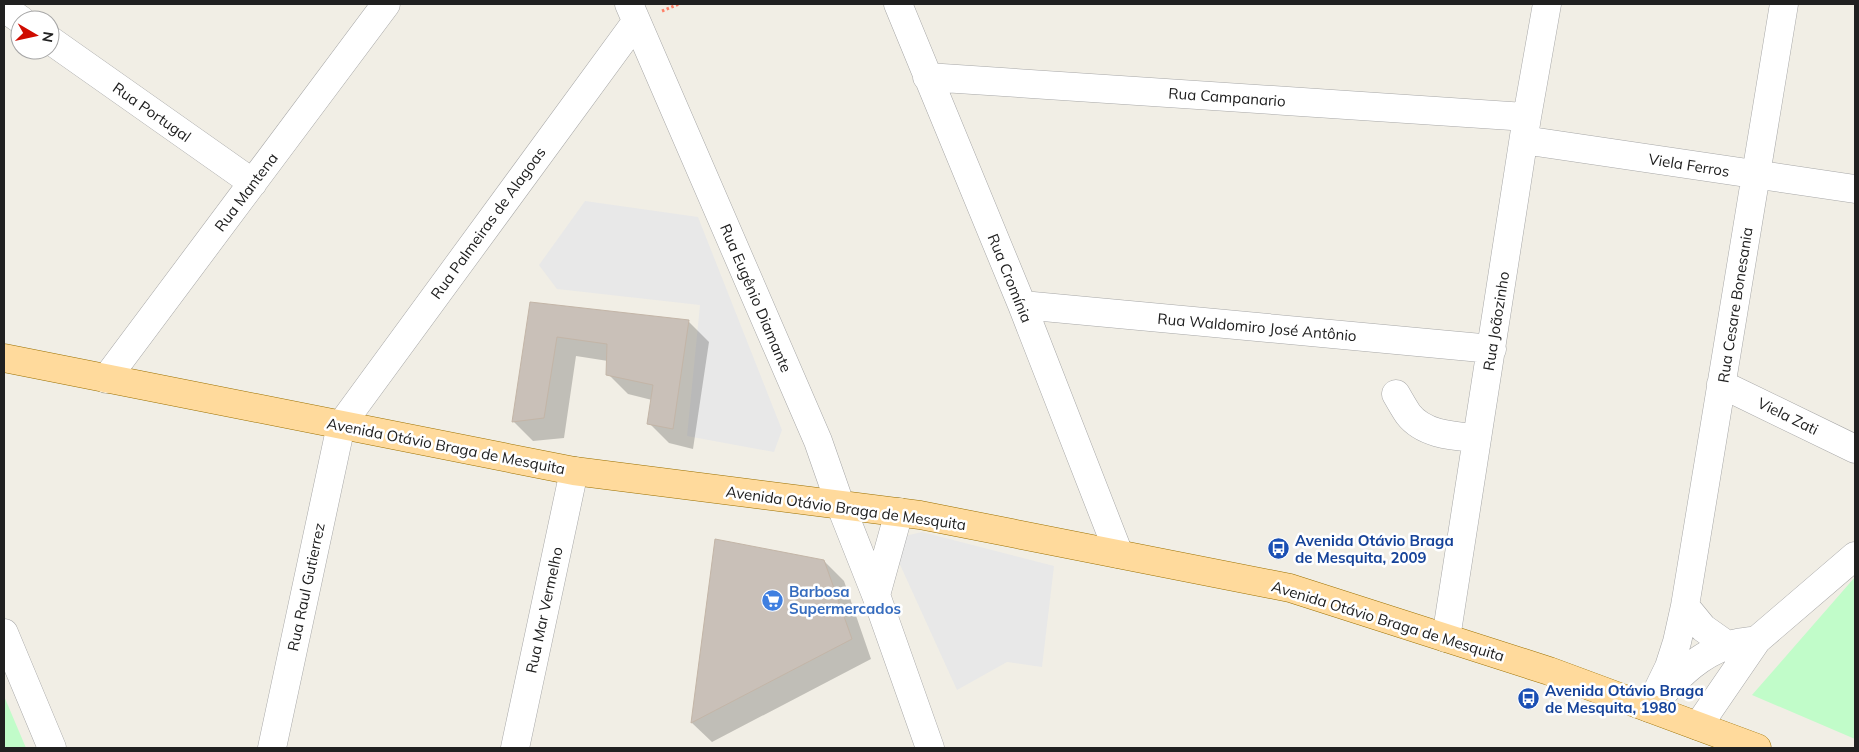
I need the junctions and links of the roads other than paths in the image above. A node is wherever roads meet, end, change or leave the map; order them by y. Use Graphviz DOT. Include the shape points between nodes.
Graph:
graph roads {
  1 [pos="386,4"];
  2 [pos="898,4"];
  3 [pos="1547,4"];
  4 [pos="1784,4"];
  5 [pos="632,13"];
  6 [pos="60,47"];
  7 [pos="927,77"];
  8 [pos="1526,128"];
  9 [pos="1756,176"];
  10 [pos="253,183"];
  11 [pos="1855,189"];
  12 [pos="1022,305"];
  13 [pos="1492,349"];
  14 [pos="4,358"];
  15 [pos="106,379"];
  16 [pos="1722,384"];
  17 [pos="1396,394"];
  18 [pos="340,425"];
  19 [pos="1477,438"];
  20 [pos="1855,448"];
  21 [pos="574,471"];
  22 [pos="840,504"];
  23 [pos="899,512"];
  24 [pos="1119,554"];
  25 [pos="1855,556"];
  26 [pos="876,595"];
  27 [pos="1685,606"];
  28 [pos="4,633"];
  29 [pos="1446,638"];
  30 [pos="1757,640"];
  31 [pos="1727,645"];
  32 [pos="1648,708"];
  33 [pos="1698,726"];
  34 [pos="48,744"];
  35 [pos="272,748"];
  36 [pos="515,748"];
  37 [pos="930,748"];
  38 [pos="1757,748"];
  1 -- 10 [label="street, Rua Mantena"];
  2 -- 7 [label="street, Rua Cromínia"];
  3 -- 8 [label="street, Rua Joãozinho"];
  4 -- 9 [label="street, Rua Cesare Bonesania"];
  5 -- 18 [label="street, Rua Palmeiras de Alagoas"];
  5 -- 22 [label="street, Rua Eugênio Diamante" via="818,441"];
  6 -- 10 [label="street, Rua Portugal"];
  7 -- 8 [label="street, Rua Campanario"];
  7 -- 12 [label="street, Rua Cromínia"];
  8 -- 9 [label="street, Viela Ferros"];
  8 -- 13 [label="street, Rua Joãozinho"];
  9 -- 11 [label="street, Viela Ferros"];
  9 -- 16 [label="street, Rua Cesare Bonesania"];
  10 -- 15 [label="street, Rua Mantena"];
  12 -- 13 [label="street, Rua Waldomiro José Antônio"];
  12 -- 24 [label="street, Rua Cromínia"];
  13 -- 19 [label="street, Rua Joãozinho"];
  14 -- 15 [label="main road, Avenida Otávio Braga de Mesquita"];
  15 -- 18 [label="main road, Avenida Otávio Braga de Mesquita"];
  16 -- 20 [label="street, Viela Zati"];
  16 -- 27 [label="street, Rua Cesare Bonesania"];
  17 -- 19 [label="street" via="1409,416 1428,430 1449,436"];
  18 -- 21 [label="main road, Avenida Otávio Braga de Mesquita"];
  18 -- 35 [label="street, Rua Raul Gutierrez"];
  19 -- 29 [label="street, Rua Joãozinho"];
  21 -- 22 [label="main road, Avenida Otávio Braga de Mesquita"];
  21 -- 36 [label="street, Rua Mar Vermelho"];
  22 -- 23 [label="main road, Avenida Otávio Braga de Mesquita"];
  22 -- 26 [label="street, Rua Eugênio Diamante"];
  23 -- 24 [label="main road, Avenida Otávio Braga de Mesquita"];
  23 -- 26 [label="street"];
  24 -- 29 [label="main road, Avenida Otávio Braga de Mesquita" via="1290,588"];
  25 -- 30 [label="street"];
  26 -- 37 [label="street, Rua Eugênio Diamante"];
  27 -- 31 [label="street" via="1703,628"];
  27 -- 32 [label="street, Rua Cesare Bonesania" via="1669,666"];
  28 -- 34 [label="street"];
  29 -- 32 [label="main road, Avenida Otávio Braga de Mesquita" via="1549,671"];
  30 -- 31 [label="street"];
  30 -- 33 [label="street"];
  31 -- 32 [label="street" via="1685,669"];
  32 -- 33 [label="main road, Avenida Otávio Braga de Mesquita"];
  33 -- 38 [label="main road, Avenida Otávio Braga de Mesquita"];
}
